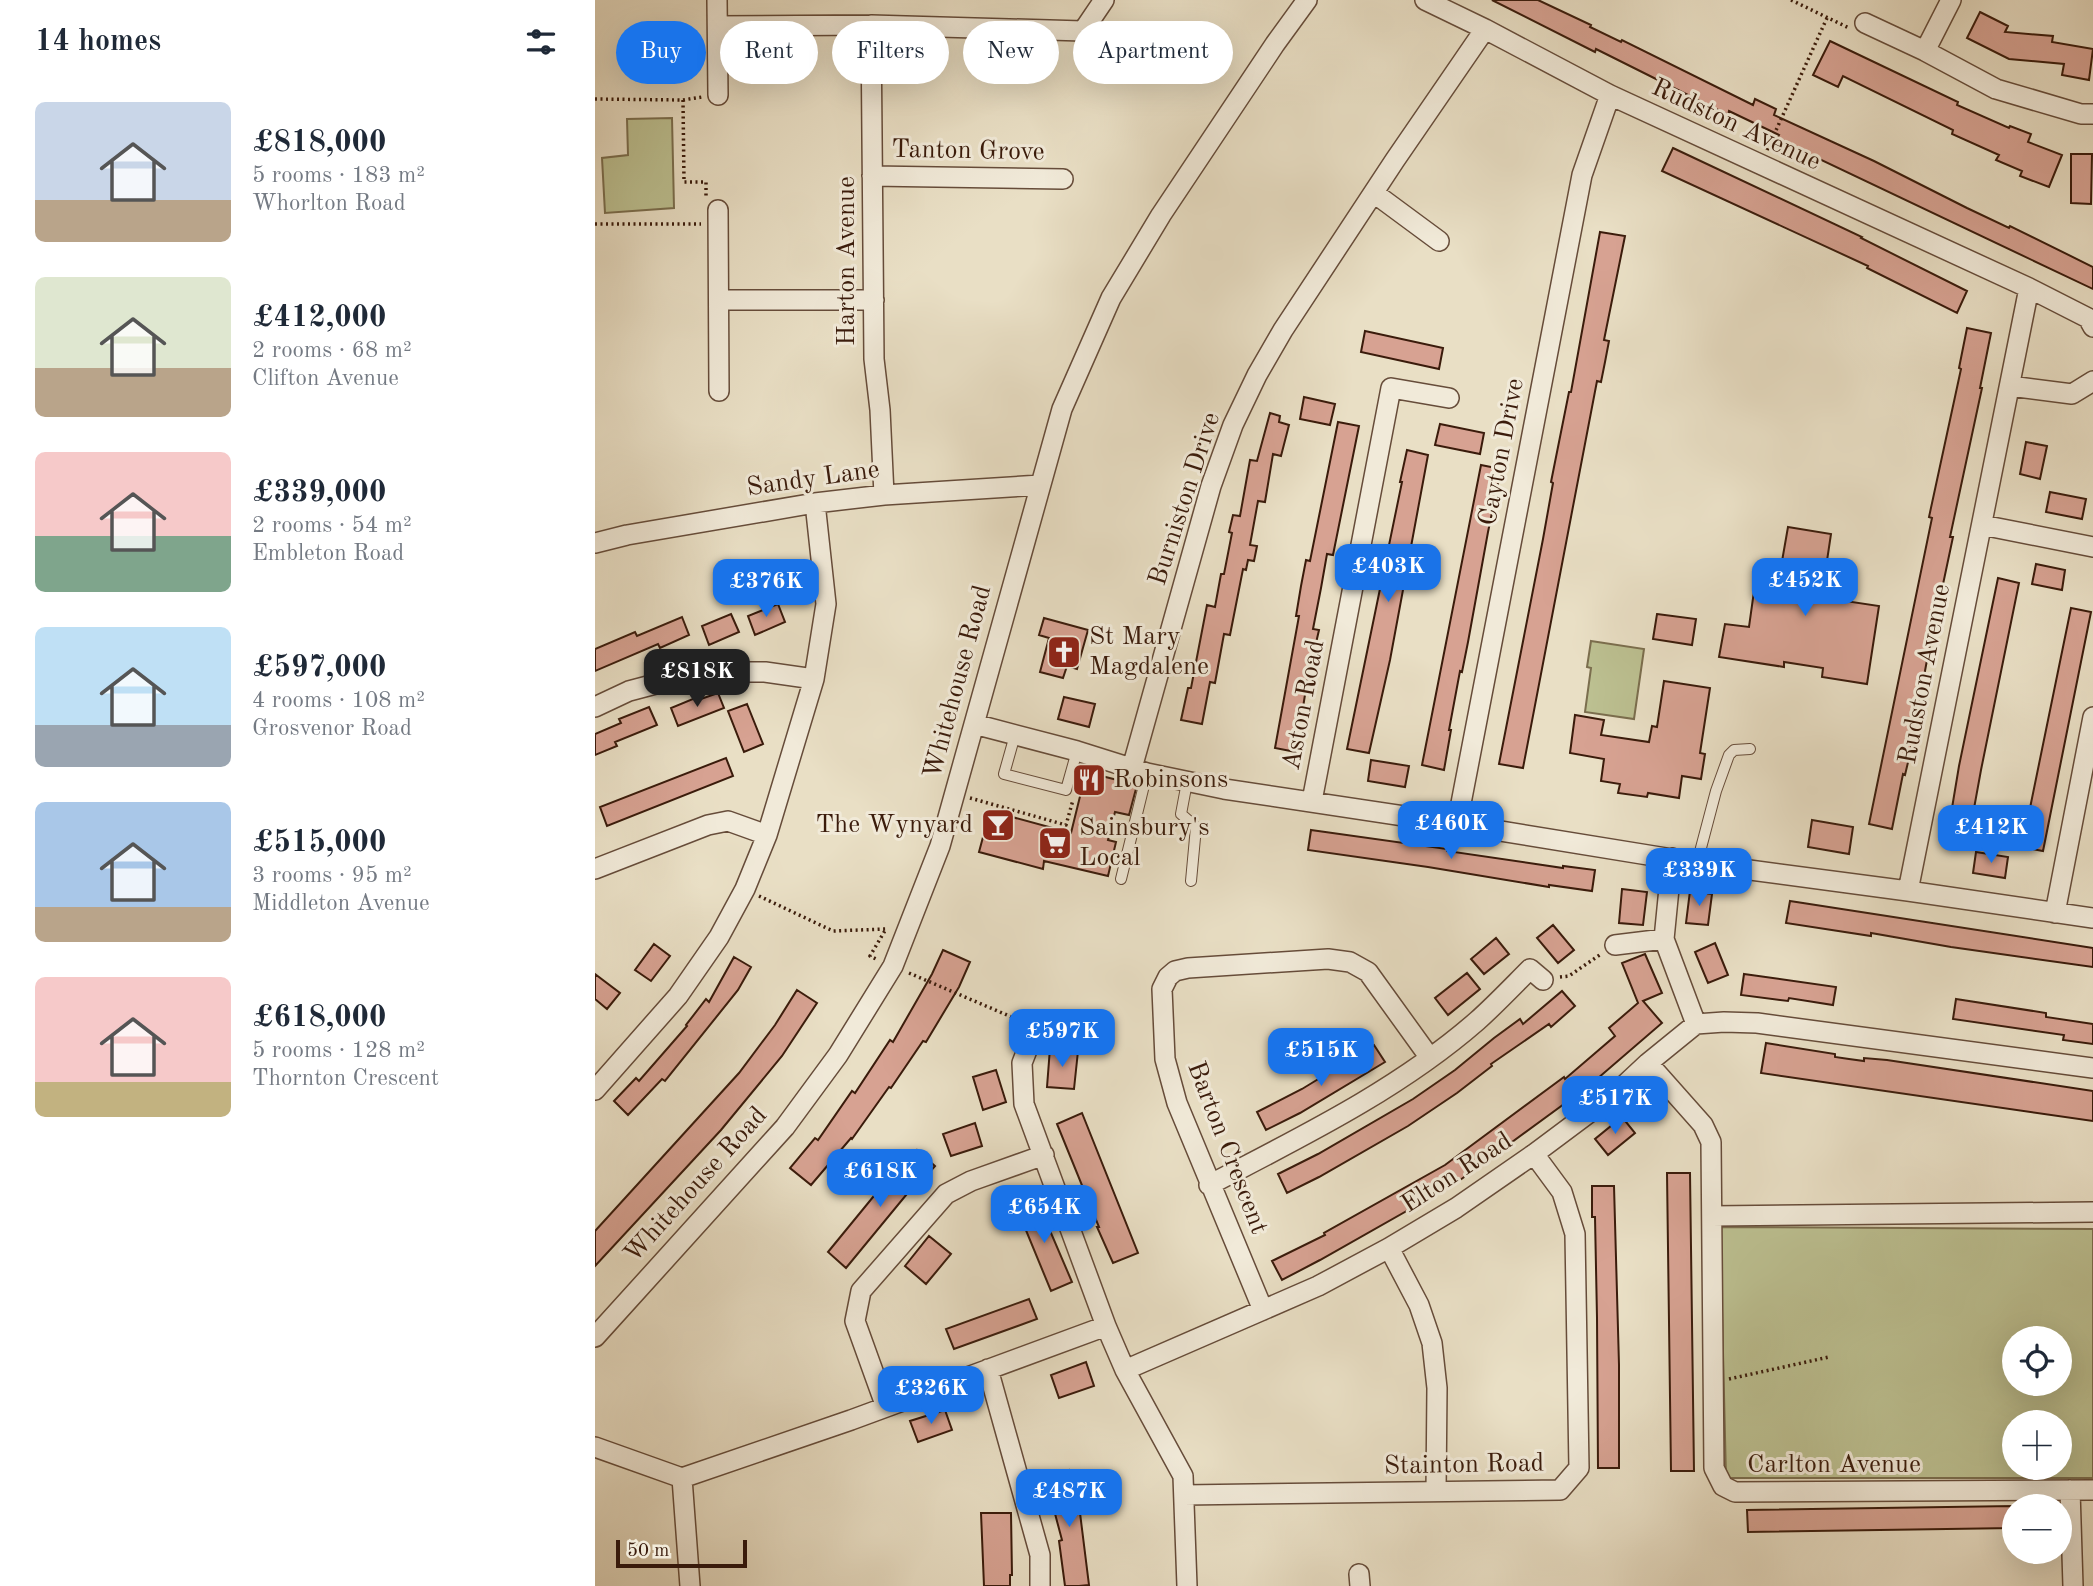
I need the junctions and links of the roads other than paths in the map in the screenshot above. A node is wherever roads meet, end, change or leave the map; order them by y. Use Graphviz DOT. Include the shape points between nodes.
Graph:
graph roads {
  1 [pos="717,0"];
  2 [pos="1104,0"];
  3 [pos="1307,0"];
  4 [pos="1425,0"];
  5 [pos="1951,0"];
  6 [pos="1865,23"];
  7 [pos="832,25"];
  8 [pos="718,26"];
  9 [pos="949,27"];
  10 [pos="1485,29"];
  11 [pos="1925,51"];
  12 [pos="871,84"];
  13 [pos="718,95"];
  14 [pos="1610,95"];
  15 [pos="2093,114"];
  16 [pos="872,176"];
  17 [pos="1063,179"];
  18 [pos="1374,193"];
  19 [pos="714,212"];
  20 [pos="1439,241"];
  21 [pos="2029,288"];
  22 [pos="719,300"];
  23 [pos="874,300"];
  24 [pos="2093,327"];
  25 [pos="2093,381"];
  26 [pos="2010,386"];
  27 [pos="719,391"];
  28 [pos="1449,398"];
  29 [pos="1040,485"];
  30 [pos="884,495"];
  31 [pos="815,503"];
  32 [pos="1982,526"];
  33 [pos="595,543"];
  34 [pos="2093,547"];
  35 [pos="814,680"];
  36 [pos="595,707"];
  37 [pos="2093,717"];
  38 [pos="974,724"];
  39 [pos="1015,735"];
  40 [pos="1750,749"];
  41 [pos="1077,751"];
  42 [pos="1140,771"];
  43 [pos="1187,782"];
  44 [pos="1312,801"];
  45 [pos="1457,824"];
  46 [pos="767,835"];
  47 [pos="1672,858"];
  48 [pos="1697,863"];
  49 [pos="595,869"];
  50 [pos="1121,879"];
  51 [pos="1191,881"];
  52 [pos="1908,891"];
  53 [pos="2055,913"];
  54 [pos="2093,918"];
  55 [pos="1664,939"];
  56 [pos="1615,946"];
  57 [pos="1543,980"];
  58 [pos="1696,1024"];
  59 [pos="1035,1026"];
  60 [pos="1430,1058"];
  61 [pos="1648,1063"];
  62 [pos="2093,1068"];
  63 [pos="597,1083"];
  64 [pos="1534,1154"];
  65 [pos="1044,1155"];
  66 [pos="1209,1185"];
  67 [pos="2093,1212"];
  68 [pos="1712,1216"];
  69 [pos="1389,1248"];
  70 [pos="1263,1310"];
  71 [pos="1107,1326"];
  72 [pos="595,1337"];
  73 [pos="988,1369"];
  74 [pos="1125,1370"];
  75 [pos="886,1407"];
  76 [pos="595,1447"];
  77 [pos="682,1478"];
  78 [pos="2070,1490"];
  79 [pos="2093,1490"];
  80 [pos="1436,1491"];
  81 [pos="1184,1495"];
  82 [pos="691,1586"];
  83 [pos="1040,1586"];
  84 [pos="1187,1586"];
  85 [pos="2073,1586"];
  1 -- 8 [label="street"];
  2 -- 9 [label="street" via="1083,31"];
  3 -- 29 [label="street, Whitehouse Road" via="1161,215 1111,298 1062,409"];
  4 -- 10 [label="street, Rudston Avenue"];
  5 -- 11 [label="street"];
  6 -- 11 [label="street"];
  7 -- 8 [label="street"];
  8 -- 13 [label="street"];
  10 -- 14 [label="street, Rudston Avenue"];
  10 -- 18 [label="street, Burniston Drive"];
  11 -- 15 [label="street" via="1996,89"];
  12 -- 16 [label="street, Harton Avenue"];
  14 -- 21 [label="street, Rudston Avenue"];
  14 -- 45 [label="street, Cayton Drive" via="1581,175"];
  16 -- 17 [label="street, Tanton Grove"];
  16 -- 23 [label="street, Harton Avenue"];
  18 -- 20 [label="street"];
  18 -- 42 [label="street, Burniston Drive" via="1283,330 1233,425 1211,486"];
  19 -- 22 [label="street"];
  21 -- 24 [label="street, Rudston Avenue" via="2088,318"];
  21 -- 26 [label="street, Rudston Avenue"];
  22 -- 23 [label="street"];
  22 -- 27 [label="street"];
  23 -- 30 [label="street, Harton Avenue"];
  25 -- 26 [label="street" via="2072,394"];
  26 -- 32 [label="street, Rudston Avenue"];
  28 -- 44 [label="street, Aston Road" via="1391,388"];
  29 -- 30 [label="street, Sandy Lane"];
  29 -- 38 [label="street, Whitehouse Road"];
  30 -- 31 [label="street, Sandy Lane"];
  31 -- 33 [label="street, Sandy Lane"];
  31 -- 35 [label="street" via="826,604"];
  32 -- 34 [label="street"];
  32 -- 52 [label="street, Rudston Avenue"];
  35 -- 36 [label="street" via="734,672 663,682"];
  35 -- 46 [label="street"];
  37 -- 53 [label="street"];
  38 -- 39 [label="street"];
  38 -- 72 [label="street, Whitehouse Road" via="940,846 893,966 838,1055 785,1126"];
  39 -- 41 [label="street"];
  39 -- 41 [label="lane" via="1004,774 1066,790"];
  40 -- 48 [label="lane" via="1729,755"];
  41 -- 42 [label="street"];
  42 -- 43 [label="street"];
  42 -- 50 [label="lane"];
  43 -- 44 [label="street"];
  43 -- 51 [label="lane" via="1181,814 1196,827"];
  44 -- 45 [label="street"];
  45 -- 47 [label="street"];
  46 -- 49 [label="street" via="728,821"];
  46 -- 63 [label="street" via="719,937 678,996"];
  47 -- 48 [label="street"];
  47 -- 55 [label="street"];
  48 -- 52 [label="street"];
  52 -- 53 [label="street"];
  53 -- 54 [label="street"];
  55 -- 56 [label="street"];
  55 -- 58 [label="street"];
  57 -- 60 [label="street" via="1530,969 1477,1021"];
  58 -- 61 [label="street, Elton Road"];
  58 -- 62 [label="street" via="1757,1023"];
  59 -- 65 [label="street" via="1021,1063 1024,1104"];
  60 -- 66 [label="street" via="1294,1141"];
  60 -- 66 [label="street, Barton Crescent" via="1368,972 1350,962 1328,959 1175,971 1163,989 1165,1059"];
  61 -- 64 [label="street, Elton Road"];
  61 -- 68 [label="street, Carlton Avenue" via="1703,1125 1711,1142"];
  64 -- 69 [label="street, Elton Road"];
  64 -- 80 [label="street, Stainton Road" via="1562,1192 1575,1234 1579,1468 1560,1490"];
  65 -- 71 [label="street"];
  65 -- 75 [label="street" via="946,1194 861,1291 855,1321"];
  66 -- 70 [label="street, Barton Crescent"];
  67 -- 68 [label="street"];
  68 -- 78 [label="street, Carlton Avenue" via="1714,1468 1723,1486 1735,1492"];
  69 -- 70 [label="street, Elton Road"];
  69 -- 80 [label="street" via="1419,1305 1432,1343 1437,1388"];
  70 -- 74 [label="street, Elton Road"];
  71 -- 73 [label="street"];
  71 -- 74 [label="street"];
  73 -- 75 [label="street"];
  73 -- 83 [label="street" via="1040,1555"];
  74 -- 81 [label="street" via="1183,1476"];
  75 -- 77 [label="street"];
  76 -- 77 [label="street"];
  77 -- 82 [label="street"];
  78 -- 79 [label="street, Carlton Avenue"];
  78 -- 85 [label="street"];
  80 -- 81 [label="street, Stainton Road"];
  81 -- 84 [label="street"];
}
